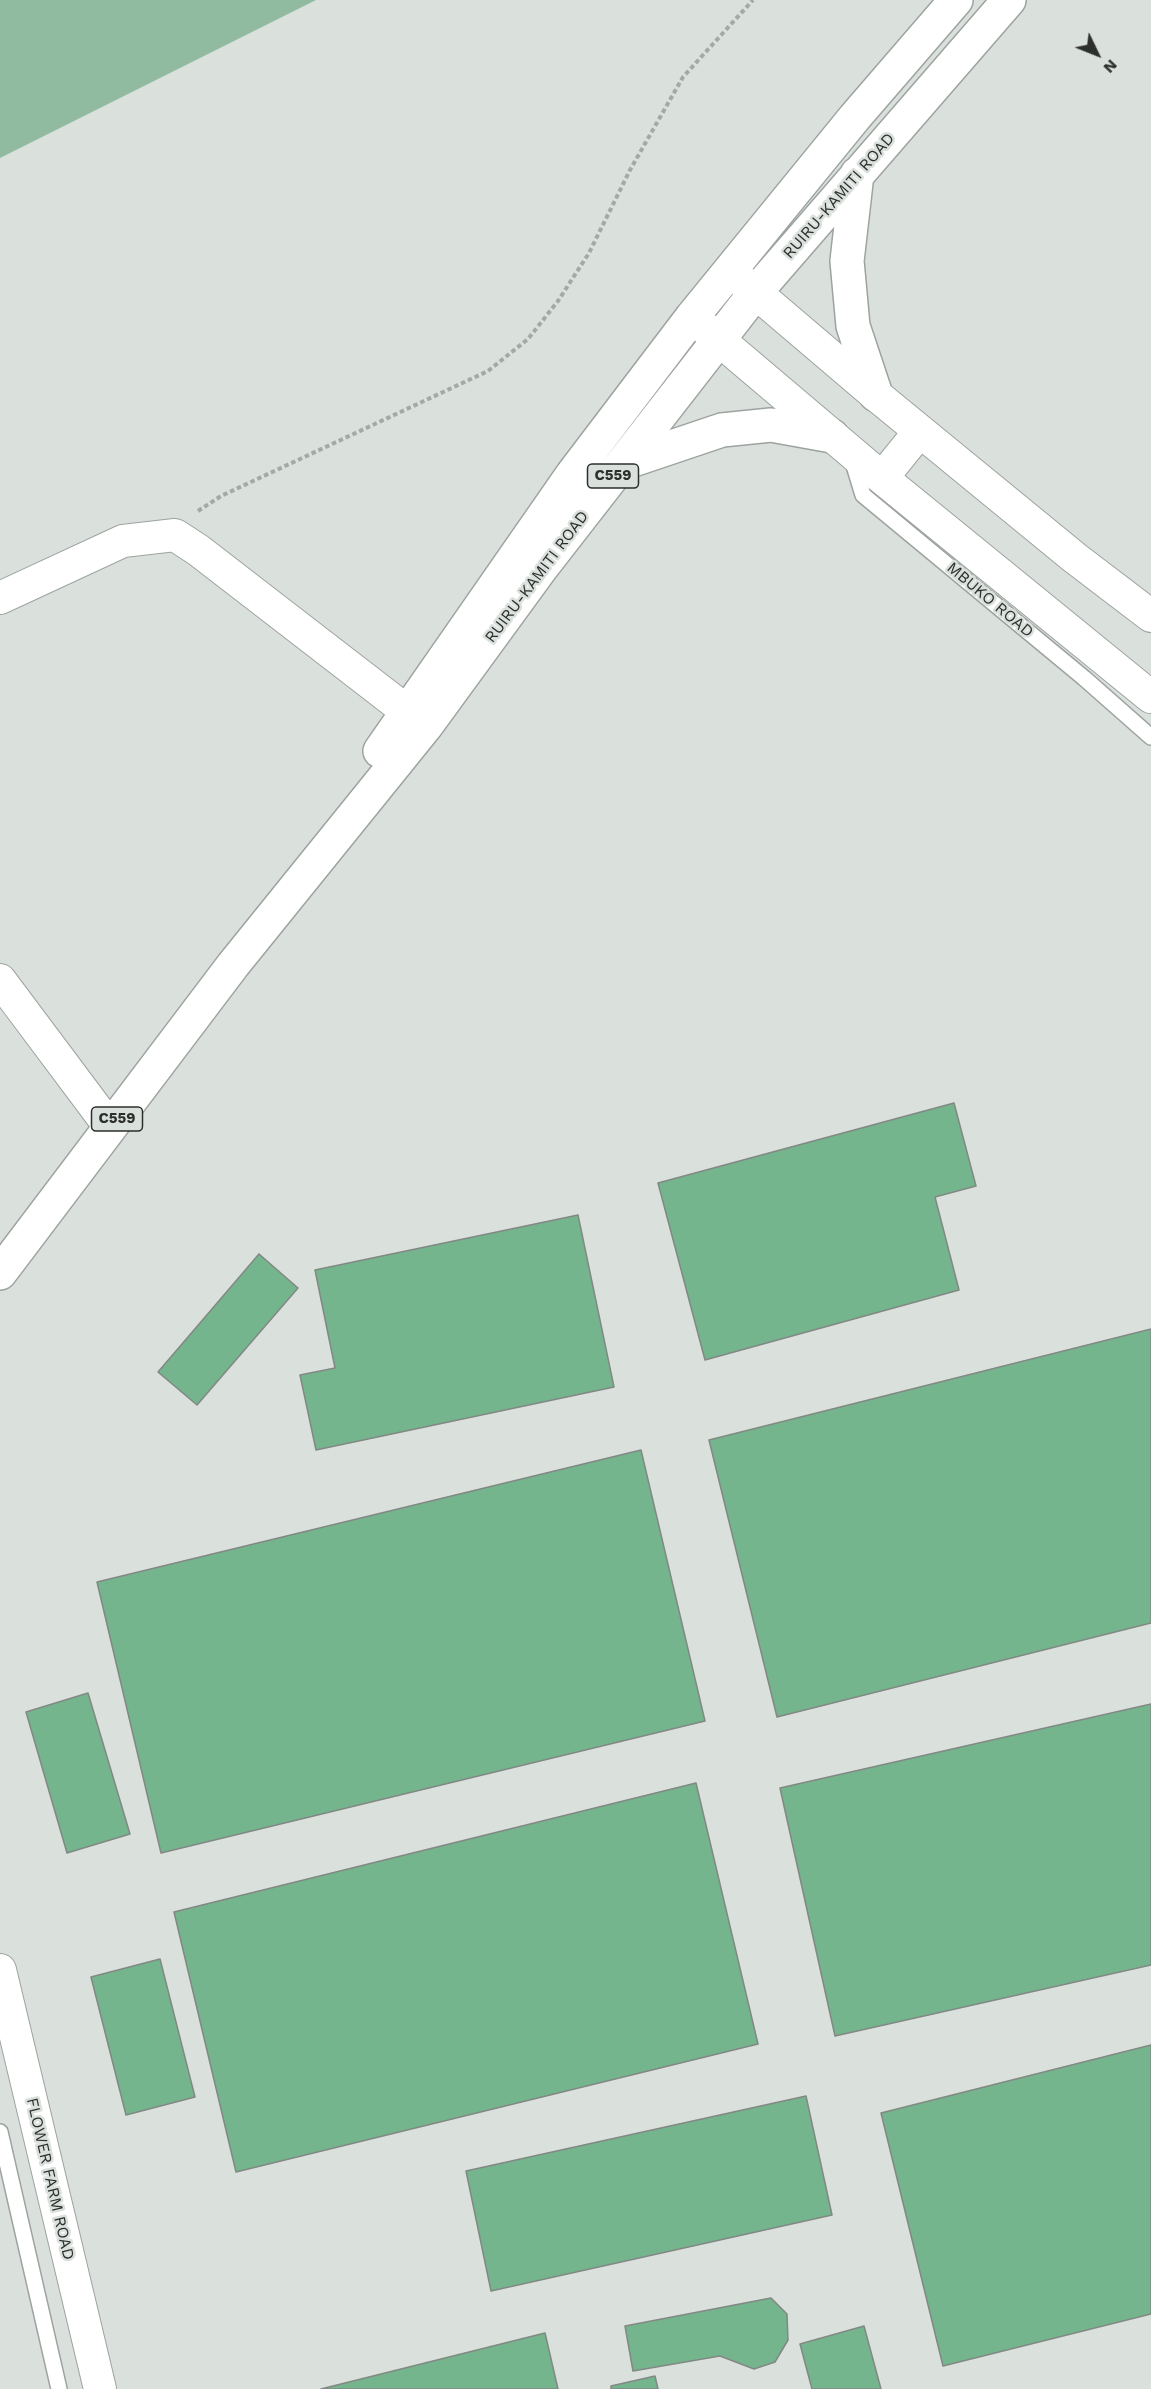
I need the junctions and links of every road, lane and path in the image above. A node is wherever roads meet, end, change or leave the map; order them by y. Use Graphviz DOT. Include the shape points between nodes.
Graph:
graph roads {
  1 [pos="753,0"];
  2 [pos="956,0"];
  3 [pos="1009,0"];
  4 [pos="857,174"];
  5 [pos="730,271"];
  6 [pos="755,293"];
  7 [pos="692,317"];
  8 [pos="718,339"];
  9 [pos="876,395"];
  10 [pos="920,431"];
  11 [pos="841,443"];
  12 [pos="624,463"];
  13 [pos="882,478"];
  14 [pos="175,535"];
  15 [pos="0,598"];
  16 [pos="1151,616"];
  17 [pos="1151,697"];
  18 [pos="417,719"];
  19 [pos="1151,737"];
  20 [pos="3,988"];
  21 [pos="111,1127"];
  22 [pos="0,1273"];
  23 [pos="0,1970"];
  24 [pos="0,2132"];
  25 [pos="2,2151"];
  26 [pos="59,2389"];
  27 [pos="100,2389"];
  1 -- 14 [label="path" via="683,77 589,253 528,339 488,371 221,496 195,512"];
  2 -- 5 [label="main road, RUIRU-KAMITI ROAD / C559"];
  3 -- 4 [label="main road, RUIRU-KAMITI ROAD / C559"];
  4 -- 6 [label="main road, RUIRU-KAMITI ROAD / C559"];
  4 -- 9 [label="main road" via="847,261 854,326"];
  5 -- 6 [label="street"];
  5 -- 7 [label="main road, RUIRU-KAMITI ROAD / C559"];
  6 -- 8 [label="main road, RUIRU-KAMITI ROAD / C559"];
  6 -- 9 [label="street"];
  7 -- 8 [label="street"];
  7 -- 18 [label="main road, RUIRU-KAMITI ROAD / C559" via="572,475"];
  8 -- 11 [label="street"];
  8 -- 12 [label="main road, RUIRU-KAMITI ROAD / C559"];
  9 -- 10 [label="street"];
  10 -- 13 [label="street"];
  10 -- 16 [label="street"];
  11 -- 12 [label="main road" via="771,425 722,430"];
  11 -- 13 [label="street"];
  11 -- 19 [label="lane, MBUKO ROAD" via="863,495"];
  12 -- 18 [label="main road, RUIRU-KAMITI ROAD / C559"];
  13 -- 17 [label="street"];
  14 -- 15 [label="street" via="123,541"];
  14 -- 18 [label="street"];
  18 -- 21 [label="main road, RUIRU-KAMITI ROAD / C559"];
  20 -- 21 [label="street"];
  21 -- 22 [label="main road, RUIRU-KAMITI ROAD / C559"];
  23 -- 27 [label="street, FLOWER FARM ROAD"];
  24 -- 25 [label="lane"];
  25 -- 26 [label="lane"];
}
